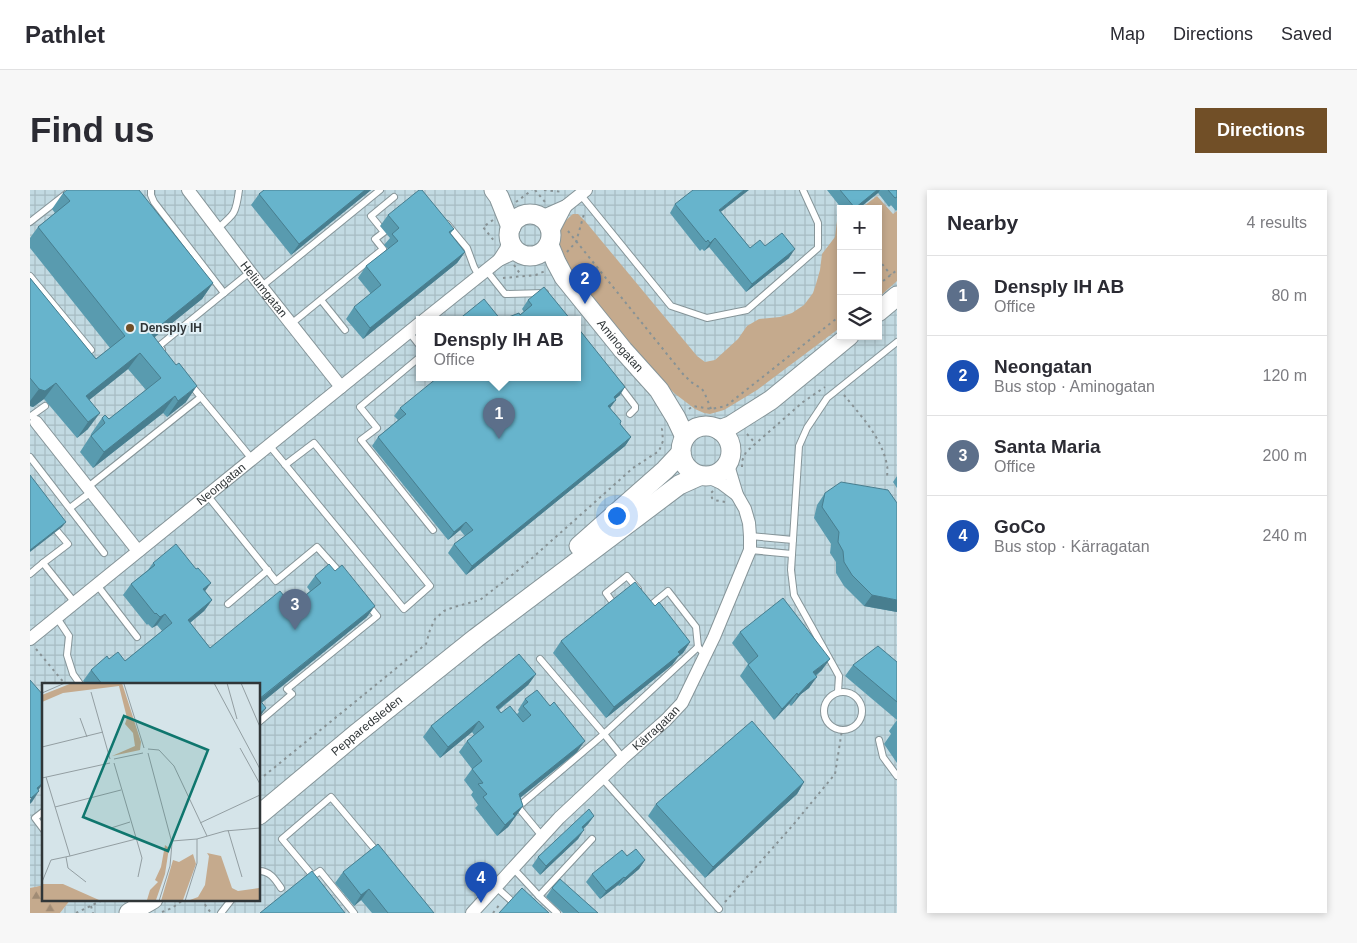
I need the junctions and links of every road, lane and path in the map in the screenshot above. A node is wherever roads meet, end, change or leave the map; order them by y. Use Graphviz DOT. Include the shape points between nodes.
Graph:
graph roads {
  1 [pos="71,190"];
  2 [pos="151,190"];
  3 [pos="188,190"];
  4 [pos="239,190"];
  5 [pos="380,190"];
  6 [pos="535,190"];
  7 [pos="803,190"];
  8 [pos="583,192"];
  9 [pos="496,194"];
  10 [pos="394,197"];
  11 [pos="592,208"];
  12 [pos="443,219"];
  13 [pos="30,222"];
  14 [pos="547,223"];
  15 [pos="217,228"];
  16 [pos="576,242"];
  17 [pos="518,244"];
  18 [pos="882,264"];
  19 [pos="897,270"];
  20 [pos="250,272"];
  21 [pos="543,273"];
  22 [pos="486,275"];
  23 [pos="891,275"];
  24 [pos="30,276"];
  25 [pos="564,277"];
  26 [pos="882,282"];
  27 [pos="262,286"];
  28 [pos="224,293"];
  29 [pos="549,295"];
  30 [pos="897,296"];
  31 [pos="321,300"];
  32 [pos="882,309"];
  33 [pos="430,316"];
  34 [pos="837,318"];
  35 [pos="291,324"];
  36 [pos="416,326"];
  37 [pos="345,330"];
  38 [pos="409,332"];
  39 [pos="844,340"];
  40 [pos="416,341"];
  41 [pos="897,342"];
  42 [pos="91,350"];
  43 [pos="165,354"];
  44 [pos="416,361"];
  45 [pos="612,376"];
  46 [pos="189,382"];
  47 [pos="341,386"];
  48 [pos="826,386"];
  49 [pos="659,390"];
  50 [pos="844,394"];
  51 [pos="201,397"];
  52 [pos="771,400"];
  53 [pos="45,406"];
  54 [pos="630,414"];
  55 [pos="32,417"];
  56 [pos="706,419"];
  57 [pos="669,424"];
  58 [pos="269,445"];
  59 [pos="680,450"];
  60 [pos="30,457"];
  61 [pos="252,458"];
  62 [pos="734,461"];
  63 [pos="285,465"];
  64 [pos="704,476"];
  65 [pos="887,478"];
  66 [pos="90,490"];
  67 [pos="207,495"];
  68 [pos="737,496"];
  69 [pos="70,508"];
  70 [pos="46,517"];
  71 [pos="433,530"];
  72 [pos="750,536"];
  73 [pos="793,540"];
  74 [pos="750,550"];
  75 [pos="138,551"];
  76 [pos="104,553"];
  77 [pos="792,554"];
  78 [pos="43,564"];
  79 [pos="268,570"];
  80 [pos="30,574"];
  81 [pos="347,581"];
  82 [pos="97,585"];
  83 [pos="611,600"];
  84 [pos="365,602"];
  85 [pos="74,603"];
  86 [pos="228,604"];
  87 [pos="651,605"];
  88 [pos="656,612"];
  89 [pos="57,618"];
  90 [pos="137,637"];
  91 [pos="476,638"];
  92 [pos="33,643"];
  93 [pos="685,647"];
  94 [pos="702,651"];
  95 [pos="691,654"];
  96 [pos="540,659"];
  97 [pos="64,683"];
  98 [pos="79,683"];
  99 [pos="838,692"];
  100 [pos="260,721"];
  101 [pos="842,730"];
  102 [pos="604,734"];
  103 [pos="879,740"];
  104 [pos="623,758"];
  105 [pos="897,776"];
  106 [pos="602,778"];
  107 [pos="260,779"];
  108 [pos="42,813"];
  109 [pos="260,814"];
  110 [pos="42,827"];
  111 [pos="542,836"];
  112 [pos="592,839"];
  113 [pos="380,855"];
  114 [pos="512,868"];
  115 [pos="260,871"];
  116 [pos="496,887"];
  117 [pos="281,888"];
  118 [pos="506,896"];
  119 [pos="539,896"];
  120 [pos="103,900"];
  121 [pos="150,900"];
  122 [pos="182,900"];
  123 [pos="202,900"];
  124 [pos="231,900"];
  125 [pos="91,906"];
  126 [pos="719,909"];
  127 [pos="76,913"];
  128 [pos="94,913"];
  129 [pos="129,913"];
  130 [pos="160,913"];
  131 [pos="211,913"];
  132 [pos="220,913"];
  133 [pos="354,913"];
  134 [pos="472,913"];
  135 [pos="493,913"];
  136 [pos="525,913"];
  137 [pos="557,913"];
  1 -- 13 [label="lane"];
  2 -- 28 [label="lane" via="154,202"];
  3 -- 15 [label="street, Heliumgatan"];
  4 -- 15 [label="lane" via="237,209"];
  5 -- 27 [label="lane"];
  6 -- 14 [label="path"];
  7 -- 11 [label="lane" via="818,223 818,248 747,310 707,318 671,306"];
  8 -- 11 [label="lane"];
  8 -- 14 [label="street"];
  9 -- 14 [label="street"];
  9 -- 17 [label="street"];
  10 -- 31 [label="lane" via="371,216 384,232 375,239 383,249"];
  11 -- 16 [label="path" via="583,215"];
  12 -- 22 [label="lane" via="467,248 474,268"];
  14 -- 16 [label="path"];
  14 -- 17 [label="street" via="518,218 514,222"];
  14 -- 17 [label="street" via="545,251 539,255"];
  14 -- 25 [label="street, Aminogatan" via="556,262"];
  15 -- 20 [label="street, Heliumgatan"];
  16 -- 56 [label="path" via="683,374 706,394"];
  17 -- 22 [label="street" via="506,249"];
  17 -- 25 [label="street, Aminogatan"];
  18 -- 23 [label="path"];
  19 -- 23 [label="path"];
  20 -- 27 [label="street, Heliumgatan"];
  20 -- 28 [label="lane"];
  21 -- 22 [label="path"];
  22 -- 29 [label="lane" via="505,294 544,292"];
  22 -- 33 [label="street"];
  23 -- 26 [label="path"];
  24 -- 42 [label="lane"];
  25 -- 49 [label="street, Aminogatan"];
  27 -- 35 [label="street, Heliumgatan"];
  28 -- 43 [label="lane" via="159,346"];
  30 -- 32 [label="street"];
  31 -- 35 [label="lane"];
  31 -- 37 [label="lane"];
  34 -- 56 [label="path"];
  35 -- 47 [label="street, Heliumgatan"];
  36 -- 38 [label="street, Neongatan"];
  38 -- 40 [label="lane"];
  38 -- 47 [label="street, Neongatan"];
  39 -- 52 [label="street"];
  41 -- 73 [label="lane" via="827,398 807,428 799,446"];
  44 -- 71 [label="lane" via="360,408 377,428 361,440"];
  45 -- 54 [label="lane" via="635,406"];
  46 -- 51 [label="lane"];
  47 -- 58 [label="street, Neongatan"];
  48 -- 62 [label="path" via="746,452 742,461"];
  49 -- 56 [label="street, Aminogatan"];
  49 -- 57 [label="street"];
  49 -- 59 [label="street, Aminogatan" via="676,418"];
  50 -- 65 [label="path" via="881,446"];
  51 -- 61 [label="lane"];
  51 -- 66 [label="lane"];
  52 -- 56 [label="street"];
  52 -- 62 [label="street" via="744,430"];
  53 -- 55 [label="lane"];
  55 -- 66 [label="street"];
  56 -- 59 [label="street" via="705,426 690,432"];
  56 -- 62 [label="street" via="728,438"];
  57 -- 59 [label="street"];
  57 -- 107 [label="path" via="662,429 663,441 659,451 633,468 521,568 480,600 444,611 435,619 426,644"];
  58 -- 61 [label="street, Neongatan"];
  58 -- 63 [label="lane"];
  59 -- 64 [label="street" via="686,468"];
  59 -- 91 [label="street, Pepparedsleden" via="665,470"];
  60 -- 69 [label="lane"];
  61 -- 67 [label="street, Neongatan"];
  62 -- 64 [label="street" via="716,475"];
  62 -- 68 [label="street, Kärragatan"];
  63 -- 63 [label="lane" via="404,609 430,586 314,443"];
  64 -- 68 [label="street, Kärragatan" via="721,483"];
  64 -- 91 [label="street, Pepparedsleden" via="679,485"];
  66 -- 69 [label="lane"];
  66 -- 75 [label="street"];
  67 -- 75 [label="street, Neongatan"];
  67 -- 79 [label="lane"];
  68 -- 72 [label="street, Kärragatan" via="749,523"];
  69 -- 76 [label="lane"];
  70 -- 78 [label="lane" via="68,544"];
  72 -- 73 [label="lane"];
  72 -- 74 [label="street, Kärragatan"];
  73 -- 77 [label="lane"];
  74 -- 77 [label="lane"];
  74 -- 94 [label="street, Kärragatan"];
  75 -- 82 [label="street, Neongatan"];
  77 -- 99 [label="lane" via="794,595 839,676"];
  78 -- 80 [label="lane"];
  78 -- 85 [label="lane"];
  79 -- 81 [label="lane" via="276,581 317,547"];
  79 -- 86 [label="lane"];
  82 -- 85 [label="street, Neongatan"];
  82 -- 90 [label="lane"];
  83 -- 87 [label="lane" via="606,593 626,576"];
  84 -- 100 [label="lane" via="377,616 287,689 292,694"];
  85 -- 89 [label="street, Neongatan"];
  87 -- 88 [label="lane"];
  87 -- 94 [label="lane" via="668,591 696,627"];
  89 -- 92 [label="street, Neongatan"];
  89 -- 98 [label="lane" via="69,636 67,655"];
  91 -- 109 [label="street, Pepparedsleden"];
  92 -- 97 [label="path"];
  93 -- 95 [label="lane"];
  94 -- 95 [label="lane"];
  94 -- 104 [label="street, Kärragatan" via="682,704"];
  95 -- 102 [label="lane"];
  96 -- 102 [label="lane"];
  99 -- 101 [label="lane" via="829,698 824,709 831,726"];
  99 -- 101 [label="lane" via="853,694 863,710 854,727"];
  101 -- 126 [label="path" via="835,774"];
  102 -- 104 [label="lane"];
  102 -- 111 [label="lane" via="518,808"];
  103 -- 105 [label="lane" via="883,757"];
  104 -- 106 [label="street, Kärragatan"];
  106 -- 111 [label="street, Kärragatan"];
  106 -- 126 [label="lane"];
  108 -- 110 [label="lane" via="35,818"];
  111 -- 114 [label="street, Kärragatan"];
  112 -- 119 [label="lane"];
  113 -- 133 [label="lane" via="331,797 282,839 314,876 320,871"];
  114 -- 116 [label="street, Kärragatan"];
  114 -- 119 [label="lane"];
  115 -- 117 [label="lane" via="266,871 275,878"];
  116 -- 118 [label="lane"];
  116 -- 134 [label="street, Kärragatan"];
  118 -- 135 [label="path"];
  118 -- 136 [label="lane"];
  119 -- 137 [label="lane"];
  120 -- 125 [label="path"];
  121 -- 129 [label="street"];
  122 -- 130 [label="path"];
  123 -- 131 [label="path"];
  124 -- 132 [label="lane"];
  125 -- 127 [label="path"];
  125 -- 128 [label="path"];
}
